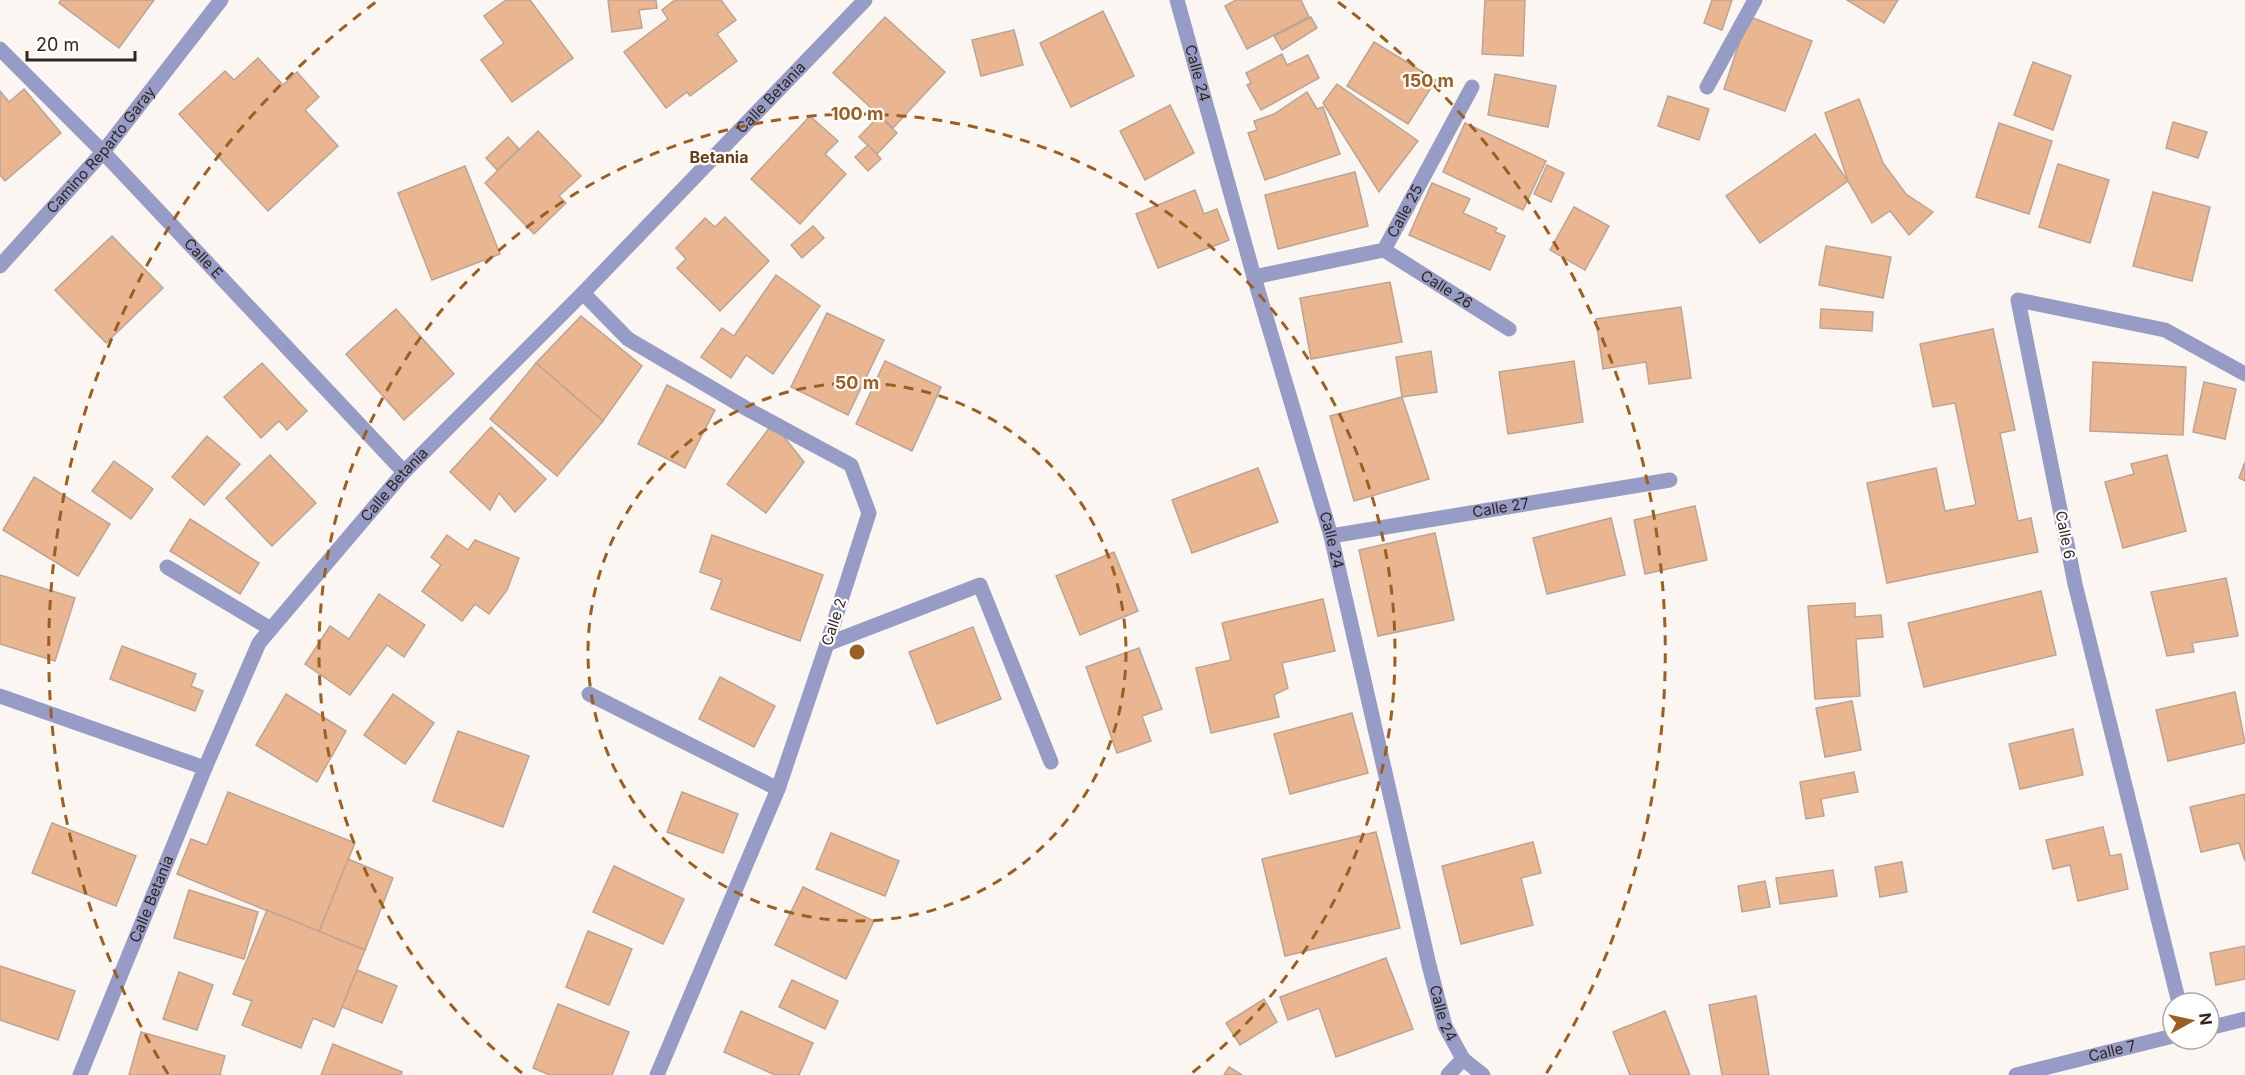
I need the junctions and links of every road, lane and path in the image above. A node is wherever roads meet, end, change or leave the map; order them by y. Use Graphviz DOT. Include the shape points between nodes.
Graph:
graph roads {
  1 [pos="221,0"];
  2 [pos="865,0"];
  3 [pos="1177,0"];
  4 [pos="1755,0"];
  5 [pos="0,49"];
  6 [pos="1472,87"];
  7 [pos="1707,87"];
  8 [pos="103,152"];
  9 [pos="1384,250"];
  10 [pos="0,266"];
  11 [pos="1254,277"];
  12 [pos="583,293"];
  13 [pos="1509,329"];
  14 [pos="2245,374"];
  15 [pos="404,472"];
  16 [pos="1670,480"];
  17 [pos="1331,536"];
  18 [pos="167,567"];
  19 [pos="271,629"];
  20 [pos="827,644"];
  21 [pos="589,694"];
  22 [pos="0,696"];
  23 [pos="1051,762"];
  24 [pos="205,768"];
  25 [pos="778,789"];
  26 [pos="2176,991"];
  27 [pos="2245,1019"];
  28 [pos="2221,1025"];
  29 [pos="2161,1039"];
  30 [pos="1463,1059"];
  31 [pos="80,1075"];
  32 [pos="657,1075"];
  33 [pos="1448,1075"];
  34 [pos="1483,1075"];
  35 [pos="2016,1075"];
  1 -- 8 [label="street, Camino Reparto Garay"];
  2 -- 12 [label="street, Calle Betania"];
  3 -- 11 [label="street, Calle 24"];
  4 -- 7 [label="street"];
  5 -- 8 [label="street, Calle E"];
  6 -- 9 [label="street, Calle 25"];
  8 -- 10 [label="street, Camino Reparto Garay"];
  8 -- 15 [label="street, Calle E"];
  9 -- 11 [label="street, Calle 25"];
  9 -- 13 [label="street, Calle 26"];
  11 -- 17 [label="street, Calle 24"];
  12 -- 15 [label="street, Calle Betania"];
  12 -- 20 [label="street, Calle 2" via="628,339 851,465 869,513"];
  14 -- 26 [label="street, Calle 6" via="2165,330 2018,300 2075,584"];
  15 -- 19 [label="street, Calle Betania"];
  16 -- 17 [label="street, Calle 27"];
  17 -- 30 [label="street, Calle 24" via="1429,965 1445,1026"];
  18 -- 19 [label="street"];
  19 -- 24 [label="street, Calle Betania" via="259,643"];
  20 -- 23 [label="street" via="980,585"];
  20 -- 25 [label="street, Calle 2"];
  21 -- 25 [label="street"];
  22 -- 24 [label="street"];
  24 -- 31 [label="street, Calle Betania"];
  25 -- 32 [label="street, Calle 2"];
  27 -- 28 [label="street"];
  29 -- 35 [label="street, Calle 7"];
  30 -- 33 [label="street"];
  30 -- 34 [label="street, Calle 24"];
}
